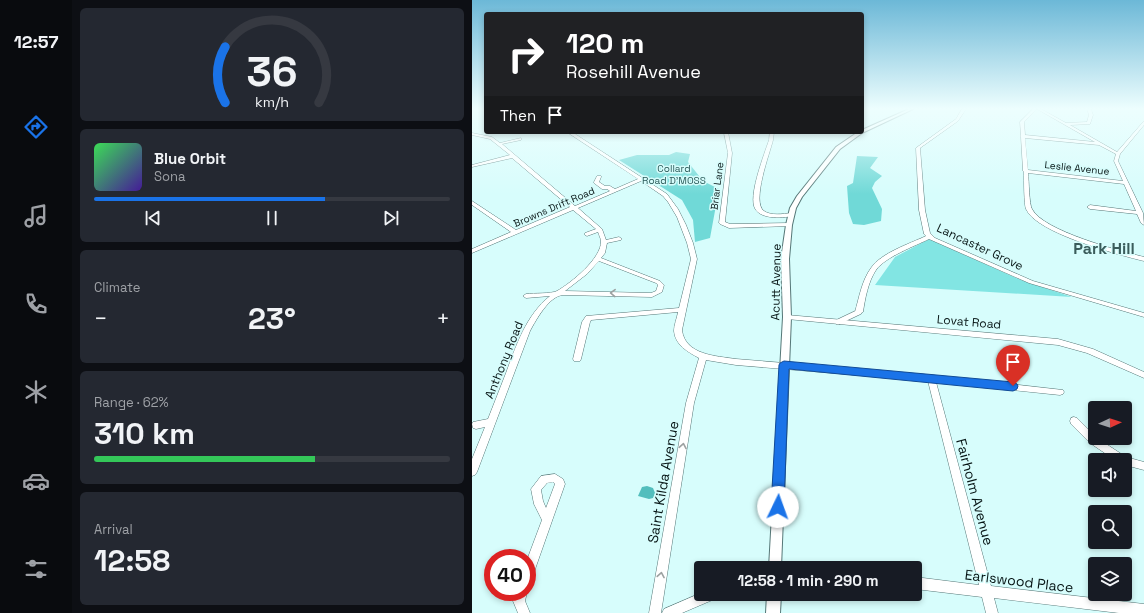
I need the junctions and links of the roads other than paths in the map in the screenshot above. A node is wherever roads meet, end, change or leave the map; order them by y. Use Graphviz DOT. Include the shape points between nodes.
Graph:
graph roads {
  1 [pos="489,138"];
  2 [pos="578,138"];
  3 [pos="727,138"];
  4 [pos="771,138"];
  5 [pos="854,138"];
  6 [pos="932,138"];
  7 [pos="1022,138"];
  8 [pos="1038,138"];
  9 [pos="1089,138"];
  10 [pos="1131,138"];
  11 [pos="518,139"];
  12 [pos="500,144"];
  13 [pos="1100,144"];
  14 [pos="1118,154"];
  15 [pos="513,156"];
  16 [pos="472,166"];
  17 [pos="1025,172"];
  18 [pos="599,177"];
  19 [pos="642,180"];
  20 [pos="1126,183"];
  21 [pos="615,191"];
  22 [pos="472,203"];
  23 [pos="1090,207"];
  24 [pos="575,208"];
  25 [pos="1140,213"];
  26 [pos="791,215"];
  27 [pos="1144,223"];
  28 [pos="789,225"];
  29 [pos="600,230"];
  30 [pos="516,233"];
  31 [pos="587,234"];
  32 [pos="929,236"];
  33 [pos="619,239"];
  34 [pos="605,242"];
  35 [pos="472,251"];
  36 [pos="599,259"];
  37 [pos="1144,259"];
  38 [pos="557,293"];
  39 [pos="526,296"];
  40 [pos="681,310"];
  41 [pos="858,312"];
  42 [pos="1144,315"];
  43 [pos="787,317"];
  44 [pos="838,322"];
  45 [pos="703,357"];
  46 [pos="577,359"];
  47 [pos="784,365"];
  48 [pos="1144,374"];
  49 [pos="931,378"];
  50 [pos="1060,392"];
  51 [pos="1074,421"];
  52 [pos="491,422"];
  53 [pos="476,425"];
  54 [pos="1112,453"];
  55 [pos="1132,463"];
  56 [pos="1144,466"];
  57 [pos="472,472"];
  58 [pos="547,518"];
  59 [pos="536,549"];
  60 [pos="775,561"];
  61 [pos="922,584"];
  62 [pos="987,592"];
  63 [pos="519,601"];
  64 [pos="696,601"];
  65 [pos="774,601"];
  66 [pos="1144,610"];
  67 [pos="524,613"];
  68 [pos="655,613"];
  69 [pos="668,613"];
  70 [pos="773,613"];
  71 [pos="992,613"];
  1 -- 12 [label="street"];
  2 -- 19 [label="street"];
  3 -- 28 [label="street, Briar Lane" via="730,153 722,223 729,226"];
  4 -- 26 [label="street" via="756,190 756,206 765,213"];
  5 -- 26 [label="street, Acutt Avenue" via="838,148 827,161 799,197"];
  6 -- 32 [label="street, Lancaster Grove" via="918,148 922,210 925,232"];
  7 -- 17 [label="street"];
  8 -- 13 [label="street"];
  9 -- 13 [label="street"];
  10 -- 14 [label="street"];
  11 -- 12 [label="street"];
  12 -- 15 [label="street"];
  13 -- 14 [label="street"];
  14 -- 20 [label="street" via="1116,161"];
  15 -- 16 [label="street"];
  15 -- 24 [label="street"];
  17 -- 20 [label="street, Leslie Avenue"];
  17 -- 37 [label="street" via="1029,209 1034,216 1084,241"];
  18 -- 21 [label="street" via="596,182"];
  19 -- 21 [label="street, Browns Drift Road"];
  19 -- 40 [label="street" via="665,195 674,206 692,249 693,267"];
  20 -- 25 [label="street"];
  21 -- 24 [label="street, Browns Drift Road"];
  22 -- 30 [label="street"];
  23 -- 25 [label="street"];
  24 -- 29 [label="street"];
  24 -- 30 [label="street, Browns Drift Road"];
  25 -- 27 [label="street"];
  26 -- 28 [label="street, Acutt Avenue"];
  28 -- 43 [label="street, Acutt Avenue" via="785,259"];
  29 -- 31 [label="street"];
  29 -- 34 [label="street"];
  30 -- 35 [label="street, Browns Drift Road" via="506,240"];
  32 -- 41 [label="street" via="875,267"];
  32 -- 42 [label="street, Lancaster Grove" via="1031,282"];
  33 -- 34 [label="street"];
  34 -- 36 [label="street, Anthony Road"];
  36 -- 38 [label="street, Anthony Road"];
  36 -- 38 [label="street, one-way" via="658,282 661,285 659,292 652,295"];
  38 -- 39 [label="street"];
  38 -- 52 [label="street, Anthony Road" via="543,305 528,327"];
  40 -- 45 [label="street" via="678,321 679,337 691,351"];
  40 -- 46 [label="street" via="589,318"];
  41 -- 44 [label="street"];
  43 -- 44 [label="street, Lovat Road"];
  43 -- 47 [label="street, Acutt Avenue"];
  44 -- 48 [label="street, Lovat Road" via="1058,342 1090,351"];
  45 -- 47 [label="street"];
  68 -- 45 [label="street, Saint Kilda Avenue, one-way" via="690,403"];
  47 -- 49 [label="street"];
  47 -- 60 [label="street, Acutt Avenue"];
  49 -- 50 [label="street"];
  49 -- 62 [label="street, Fairholm Avenue"];
  51 -- 54 [label="street" via="1093,440"];
  52 -- 53 [label="street"];
  52 -- 57 [label="street, Anthony Road"];
  55 -- 56 [label="street"];
  58 -- 59 [label="street"];
  61 -- 62 [label="street, Earlswood Place"];
  62 -- 66 [label="street, Earlswood Place"];
  62 -- 71 [label="street, Fairholm Avenue"];
  63 -- 67 [label="street"];
  64 -- 69 [label="street"];
  65 -- 70 [label="street"];
}
